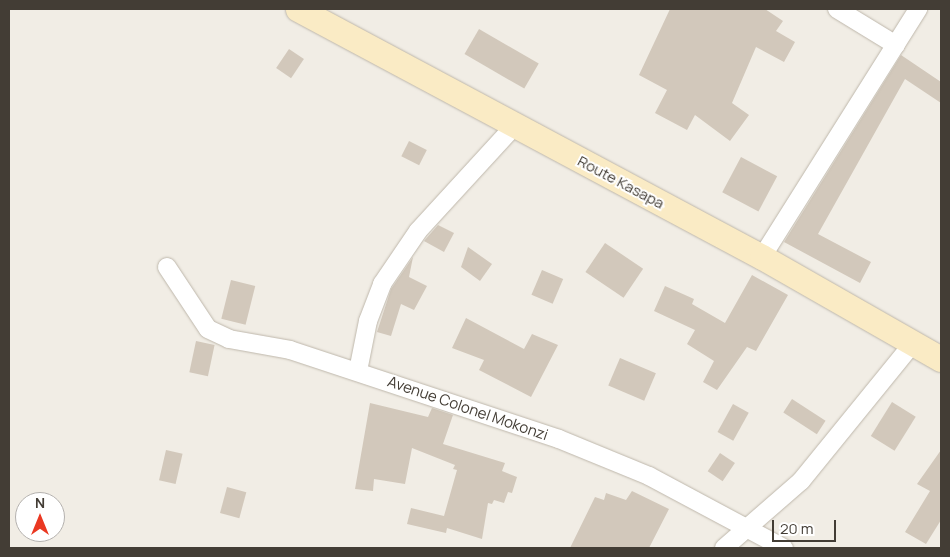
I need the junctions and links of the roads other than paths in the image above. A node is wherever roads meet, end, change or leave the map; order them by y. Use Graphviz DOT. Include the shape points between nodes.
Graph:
graph roads {
  1 [pos="298,9"];
  2 [pos="837,9"];
  3 [pos="918,9"];
  4 [pos="896,45"];
  5 [pos="515,125"];
  6 [pos="762,257"];
  7 [pos="167,268"];
  8 [pos="913,343"];
  9 [pos="941,359"];
  10 [pos="358,371"];
  11 [pos="750,528"];
  12 [pos="724,548"];
  13 [pos="784,548"];
  1 -- 5 [label="main road, Route Kasapa"];
  2 -- 4 [label="street"];
  3 -- 4 [label="street"];
  4 -- 6 [label="street"];
  5 -- 6 [label="main road, Route Kasapa"];
  5 -- 10 [label="street" via="418,231 382,284 368,322"];
  6 -- 8 [label="main road, Route Kasapa"];
  7 -- 10 [label="street, Avenue Colonel Mokonzi" via="208,329 229,339 290,350"];
  8 -- 9 [label="main road, Route Kasapa"];
  8 -- 11 [label="street" via="801,481"];
  10 -- 11 [label="street, Avenue Colonel Mokonzi" via="559,439 650,476"];
  11 -- 12 [label="street"];
  11 -- 13 [label="street, Avenue Colonel Mokonzi"];
}
